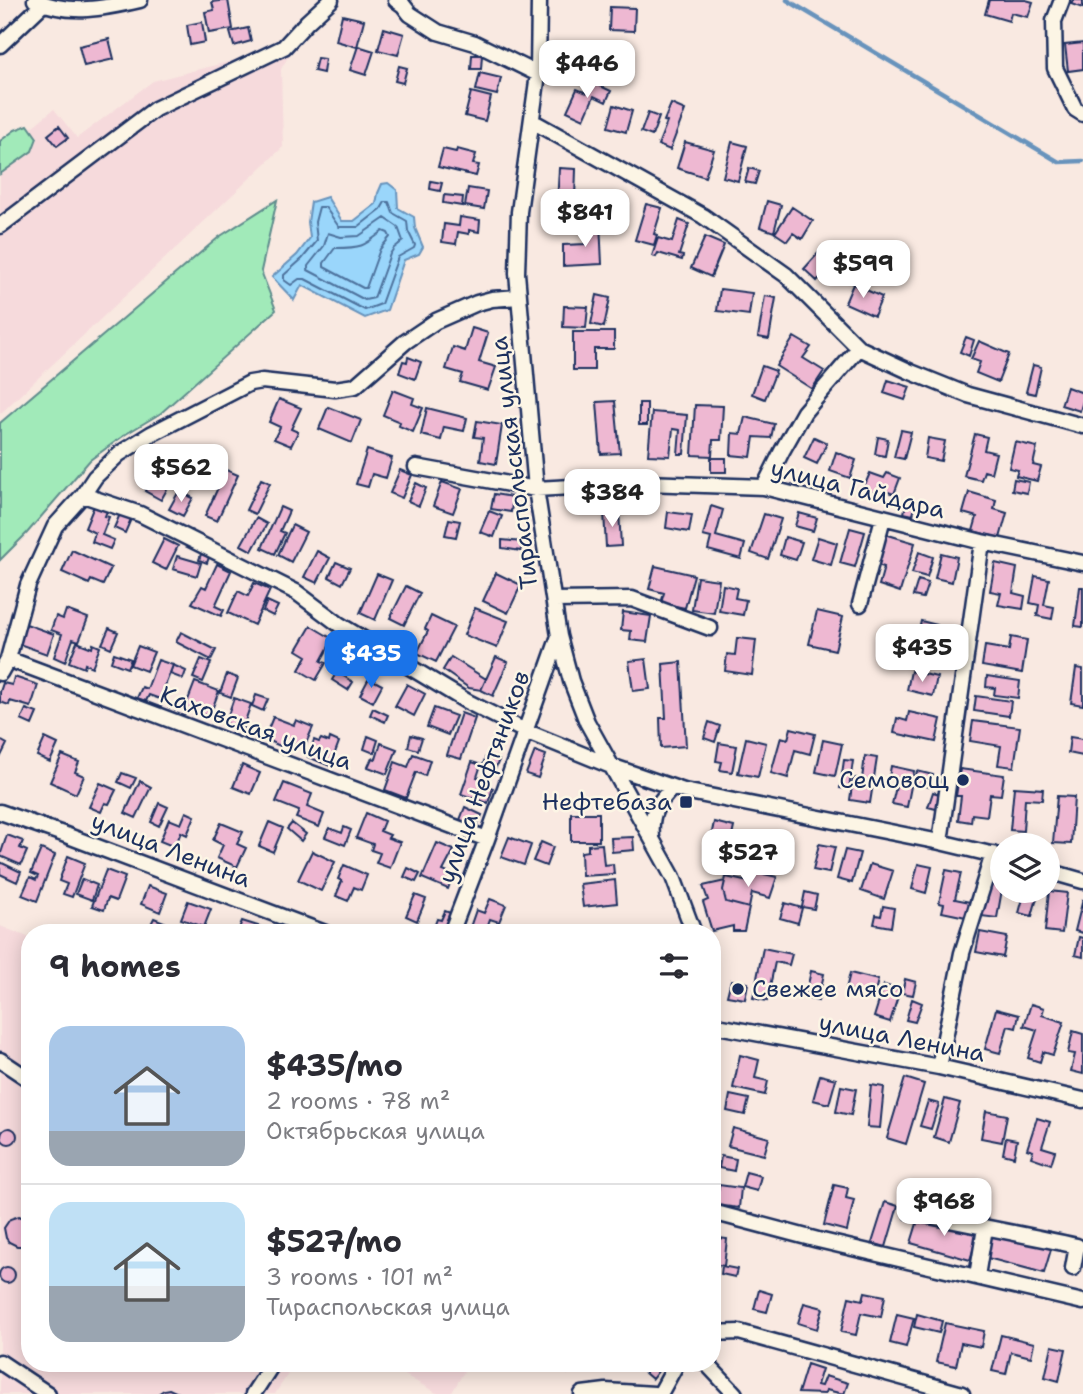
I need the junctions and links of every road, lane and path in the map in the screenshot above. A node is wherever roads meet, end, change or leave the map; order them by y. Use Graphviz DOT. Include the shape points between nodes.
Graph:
graph roads {
  1 [pos="140,0"];
  2 [pos="331,0"];
  3 [pos="396,0"];
  4 [pos="539,0"];
  5 [pos="1062,0"];
  6 [pos="39,2"];
  7 [pos="0,45"];
  8 [pos="538,74"];
  9 [pos="1083,114"];
  10 [pos="532,121"];
  11 [pos="0,226"];
  12 [pos="518,297"];
  13 [pos="859,348"];
  14 [pos="1083,426"];
  15 [pos="416,467"];
  16 [pos="764,487"];
  17 [pos="536,489"];
  18 [pos="83,495"];
  19 [pos="883,517"];
  20 [pos="982,542"];
  21 [pos="1083,564"];
  22 [pos="554,600"];
  23 [pos="860,604"];
  24 [pos="709,628"];
  25 [pos="559,636"];
  26 [pos="8,660"];
  27 [pos="0,673"];
  28 [pos="525,731"];
  29 [pos="611,766"];
  30 [pos="672,788"];
  31 [pos="0,812"];
  32 [pos="488,839"];
  33 [pos="652,842"];
  34 [pos="940,842"];
  35 [pos="990,853"];
  36 [pos="1060,874"];
  37 [pos="990,877"];
  38 [pos="1083,881"];
  39 [pos="301,924"];
  40 [pos="455,924"];
  41 [pos="692,924"];
  42 [pos="721,1026"];
  43 [pos="0,1060"];
  44 [pos="939,1066"];
  45 [pos="21,1074"];
  46 [pos="1083,1100"];
  47 [pos="911,1212"];
  48 [pos="721,1214"];
  49 [pos="985,1228"];
  50 [pos="1073,1268"];
  51 [pos="977,1276"];
  52 [pos="1083,1302"];
  53 [pos="721,1333"];
  54 [pos="0,1362"];
  55 [pos="267,1372"];
  56 [pos="672,1372"];
  57 [pos="714,1372"];
  58 [pos="48,1394"];
  59 [pos="253,1394"];
  60 [pos="582,1394"];
  61 [pos="654,1394"];
  62 [pos="660,1394"];
  63 [pos="735,1394"];
  64 [pos="962,1394"];
  1 -- 6 [label="street" via="72,10"];
  2 -- 11 [label="street" via="284,47 155,109"];
  3 -- 8 [label="street" via="438,32"];
  4 -- 8 [label="street, Тираспольская улица"];
  5 -- 9 [label="street" via="1054,21 1055,68 1075,109"];
  6 -- 7 [label="street"];
  8 -- 10 [label="street, Тираспольская улица"];
  10 -- 12 [label="street, Тираспольская улица" via="519,212"];
  10 -- 13 [label="street" via="703,216 786,275"];
  12 -- 17 [label="street, Тираспольская улица"];
  12 -- 18 [label="street" via="477,303 436,321 355,386 335,389 250,383 119,454"];
  13 -- 14 [label="street" via="968,395"];
  13 -- 16 [label="street" via="804,412"];
  15 -- 17 [label="street, улица Гайдара"];
  16 -- 17 [label="street, улица Гайдара" via="645,483"];
  16 -- 19 [label="street, улица Гайдара"];
  17 -- 22 [label="street, Тираспольская улица"];
  18 -- 26 [label="street" via="55,526 28,586"];
  18 -- 28 [label="street" via="140,514 296,592 340,625"];
  19 -- 20 [label="street, улица Гайдара"];
  19 -- 23 [label="street"];
  20 -- 21 [label="street, улица Гайдара"];
  20 -- 34 [label="street"];
  22 -- 24 [label="street" via="632,598"];
  22 -- 25 [label="street, Тираспольская улица"];
  25 -- 28 [label="street, улица Нефтяников"];
  25 -- 29 [label="street, Тираспольская улица" via="587,722"];
  26 -- 27 [label="street"];
  26 -- 32 [label="street, Каховская улица"];
  28 -- 29 [label="street"];
  28 -- 32 [label="street, улица Нефтяников"];
  29 -- 30 [label="street"];
  29 -- 33 [label="street, Тираспольская улица"];
  30 -- 33 [label="street" via="654,811"];
  30 -- 34 [label="street"];
  31 -- 39 [label="street, улица Ленина"];
  32 -- 40 [label="street, улица Нефтяников"];
  33 -- 41 [label="street, Тираспольская улица" via="673,877"];
  34 -- 35 [label="street"];
  36 -- 38 [label="street"];
  37 -- 44 [label="street" via="962,954"];
  42 -- 44 [label="street, улица Ленина"];
  43 -- 45 [label="street"];
  44 -- 46 [label="street, улица Ленина"];
  47 -- 49 [label="street"];
  48 -- 51 [label="street"];
  49 -- 50 [label="street" via="1077,1246"];
  49 -- 51 [label="street"];
  51 -- 52 [label="street"];
  53 -- 64 [label="street" via="739,1332"];
  54 -- 58 [label="street"];
  55 -- 59 [label="street"];
  56 -- 62 [label="street"];
  57 -- 63 [label="street"];
  60 -- 61 [label="street"];
}
